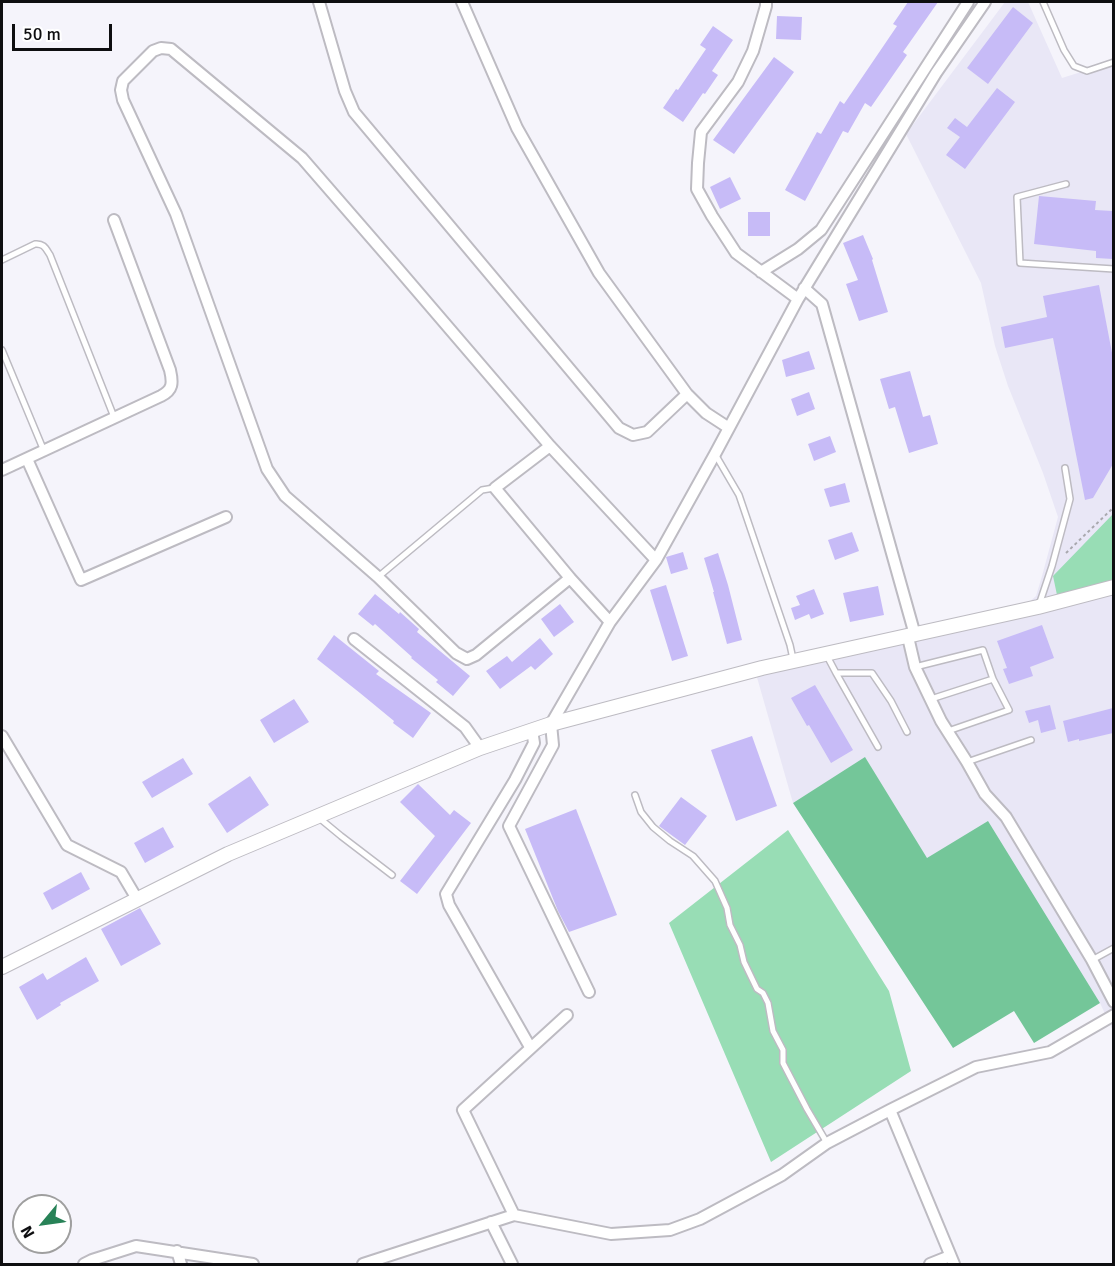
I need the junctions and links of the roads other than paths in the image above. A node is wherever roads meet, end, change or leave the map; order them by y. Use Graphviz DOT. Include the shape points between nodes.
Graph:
graph roads {
  1 [pos="319,2"];
  2 [pos="462,2"];
  3 [pos="766,2"];
  4 [pos="968,2"];
  5 [pos="985,2"];
  6 [pos="1043,2"];
  7 [pos="1113,62"];
  8 [pos="1066,184"];
  9 [pos="114,220"];
  10 [pos="2,261"];
  11 [pos="1113,268"];
  12 [pos="761,272"];
  13 [pos="804,288"];
  14 [pos="798,299"];
  15 [pos="2,350"];
  16 [pos="687,393"];
  17 [pos="115,418"];
  18 [pos="729,428"];
  19 [pos="550,446"];
  20 [pos="44,451"];
  21 [pos="715,454"];
  22 [pos="27,459"];
  23 [pos="1065,468"];
  24 [pos="2,470"];
  25 [pos="495,488"];
  26 [pos="226,517"];
  27 [pos="656,560"];
  28 [pos="378,577"];
  29 [pos="570,578"];
  30 [pos="1113,587"];
  31 [pos="1038,607"];
  32 [pos="610,622"];
  33 [pos="912,636"];
  34 [pos="354,639"];
  35 [pos="826,654"];
  36 [pos="793,661"];
  37 [pos="915,667"];
  38 [pos="836,673"];
  39 [pos="993,679"];
  40 [pos="931,699"];
  41 [pos="551,724"];
  42 [pos="532,730"];
  43 [pos="948,731"];
  44 [pos="907,732"];
  45 [pos="2,736"];
  46 [pos="1031,740"];
  47 [pos="878,747"];
  48 [pos="480,748"];
  49 [pos="967,762"];
  50 [pos="635,795"];
  51 [pos="317,816"];
  52 [pos="392,875"];
  53 [pos="137,899"];
  54 [pos="1113,948"];
  55 [pos="1092,960"];
  56 [pos="2,966"];
  57 [pos="589,992"];
  58 [pos="1113,1002"];
  59 [pos="567,1015"];
  60 [pos="1113,1015"];
  61 [pos="530,1047"];
  62 [pos="890,1110"];
  63 [pos="827,1143"];
  64 [pos="514,1215"];
  65 [pos="491,1222"];
  66 [pos="177,1251"];
  67 [pos="952,1260"];
  68 [pos="84,1264"];
  69 [pos="181,1264"];
  70 [pos="253,1264"];
  71 [pos="363,1264"];
  72 [pos="512,1264"];
  73 [pos="930,1264"];
  1 -- 16 [label="street" via="354,111 619,428 633,435 647,432"];
  2 -- 16 [label="street" via="517,128 599,273"];
  3 -- 12 [label="street" via="753,51 738,82 701,132 697,189 736,253"];
  4 -- 12 [label="street" via="821,230"];
  5 -- 13 [label="street" via="936,73"];
  6 -- 7 [label="lane" via="1074,66 1087,71"];
  8 -- 11 [label="lane" via="1017,197 1020,264"];
  9 -- 17 [label="street" via="173,381 168,393"];
  10 -- 17 [label="lane" via="35,244 44,246"];
  12 -- 14 [label="street"];
  13 -- 14 [label="street"];
  13 -- 33 [label="street" via="822,304"];
  14 -- 18 [label="street"];
  15 -- 20 [label="lane"];
  16 -- 18 [label="street" via="706,413"];
  17 -- 20 [label="street"];
  18 -- 21 [label="street"];
  19 -- 25 [label="street"];
  19 -- 27 [label="street"];
  19 -- 28 [label="street" via="302,158 171,49 153,51 123,81 123,100 176,214 267,469 285,496"];
  20 -- 22 [label="street"];
  21 -- 27 [label="street"];
  21 -- 36 [label="lane" via="739,495"];
  22 -- 24 [label="street"];
  22 -- 26 [label="street" via="81,580"];
  23 -- 31 [label="lane" via="1070,499"];
  25 -- 28 [label="lane" via="482,490"];
  25 -- 29 [label="street"];
  27 -- 32 [label="street"];
  28 -- 29 [label="street" via="456,653 467,659"];
  29 -- 32 [label="street"];
  30 -- 31 [label="street"];
  31 -- 33 [label="street"];
  32 -- 41 [label="street"];
  33 -- 35 [label="street"];
  33 -- 37 [label="street"];
  34 -- 48 [label="street" via="465,728"];
  35 -- 36 [label="street"];
  35 -- 38 [label="lane"];
  36 -- 41 [label="street"];
  37 -- 39 [label="lane" via="983,650"];
  37 -- 40 [label="street"];
  38 -- 44 [label="lane" via="872,673"];
  38 -- 47 [label="lane"];
  39 -- 40 [label="lane"];
  39 -- 43 [label="lane" via="1009,710"];
  40 -- 43 [label="street"];
  41 -- 42 [label="street"];
  41 -- 57 [label="street" via="553,745 509,826"];
  42 -- 48 [label="street"];
  42 -- 61 [label="street" via="534,743 515,780 446,894"];
  43 -- 49 [label="street"];
  45 -- 53 [label="street" via="67,845 121,872"];
  46 -- 49 [label="lane"];
  48 -- 51 [label="street"];
  49 -- 55 [label="street" via="985,794 1006,817"];
  50 -- 63 [label="lane" via="641,812 653,827 693,856 715,881 744,962 768,1003 773,1031 783,1050 783,1063"];
  51 -- 52 [label="lane"];
  51 -- 53 [label="street"];
  53 -- 56 [label="street"];
  54 -- 55 [label="lane"];
  55 -- 58 [label="street"];
  59 -- 61 [label="street"];
  60 -- 62 [label="street" via="1050,1052 976,1067"];
  61 -- 64 [label="street" via="463,1110"];
  62 -- 63 [label="street"];
  62 -- 67 [label="street"];
  63 -- 64 [label="street" via="782,1175 700,1219 670,1230 611,1234"];
  64 -- 65 [label="street"];
  65 -- 71 [label="street"];
  65 -- 72 [label="street"];
  66 -- 68 [label="street" via="135,1246"];
  66 -- 69 [label="street"];
  66 -- 70 [label="street"];
  67 -- 73 [label="street"];
}
